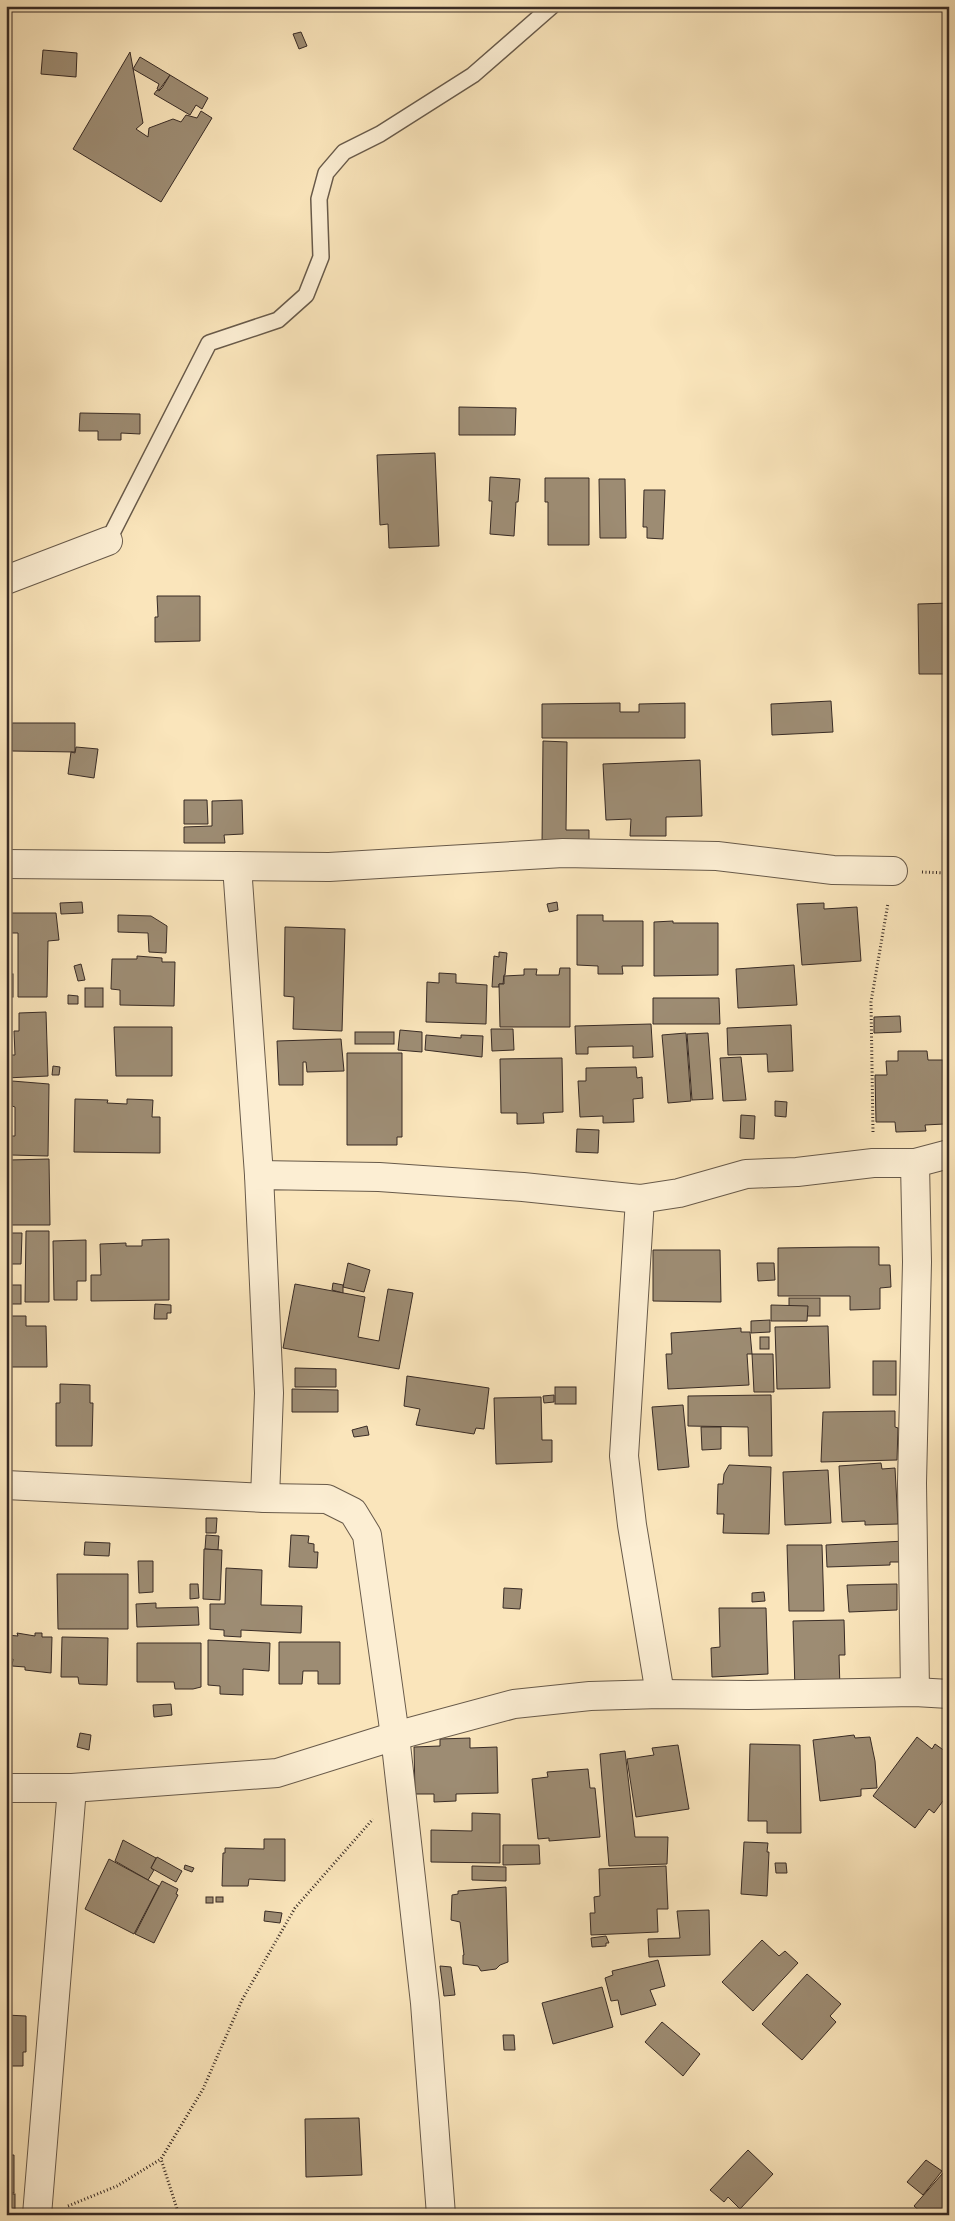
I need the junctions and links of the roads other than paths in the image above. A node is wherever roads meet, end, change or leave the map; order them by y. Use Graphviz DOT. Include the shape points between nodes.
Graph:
graph roads {
  1 [pos="552,6"];
  2 [pos="108,541"];
  3 [pos="6,580"];
  4 [pos="6,864"];
  5 [pos="237,866"];
  6 [pos="893,871"];
  7 [pos="949,1154"];
  8 [pos="916,1162"];
  9 [pos="259,1175"];
  10 [pos="640,1199"];
  11 [pos="6,1485"];
  12 [pos="265,1498"];
  13 [pos="915,1692"];
  14 [pos="660,1694"];
  15 [pos="949,1694"];
  16 [pos="395,1736"];
  17 [pos="6,1788"];
  18 [pos="72,1788"];
  19 [pos="38,2210"];
  20 [pos="442,2215"];
  1 -- 2 [label="lane" via="473,75 380,134 344,152 326,173 319,199 321,257 306,295 278,320 209,343"];
  2 -- 3 [label="street"];
  4 -- 5 [label="street"];
  5 -- 6 [label="street" via="329,867 563,853 718,856 833,870"];
  5 -- 9 [label="street"];
  7 -- 8 [label="street"];
  8 -- 10 [label="street" via="746,1174 679,1193"];
  8 -- 13 [label="street" via="912,1483"];
  9 -- 10 [label="street" via="380,1177"];
  9 -- 12 [label="street" via="269,1393"];
  10 -- 14 [label="street" via="624,1456"];
  11 -- 12 [label="street"];
  12 -- 16 [label="street" via="328,1498 353,1512 367,1535"];
  13 -- 14 [label="street"];
  13 -- 15 [label="street"];
  14 -- 16 [label="street" via="590,1696 514,1704"];
  16 -- 18 [label="street" via="276,1774"];
  16 -- 20 [label="street" via="425,2003"];
  17 -- 18 [label="street"];
  18 -- 19 [label="street"];
}
